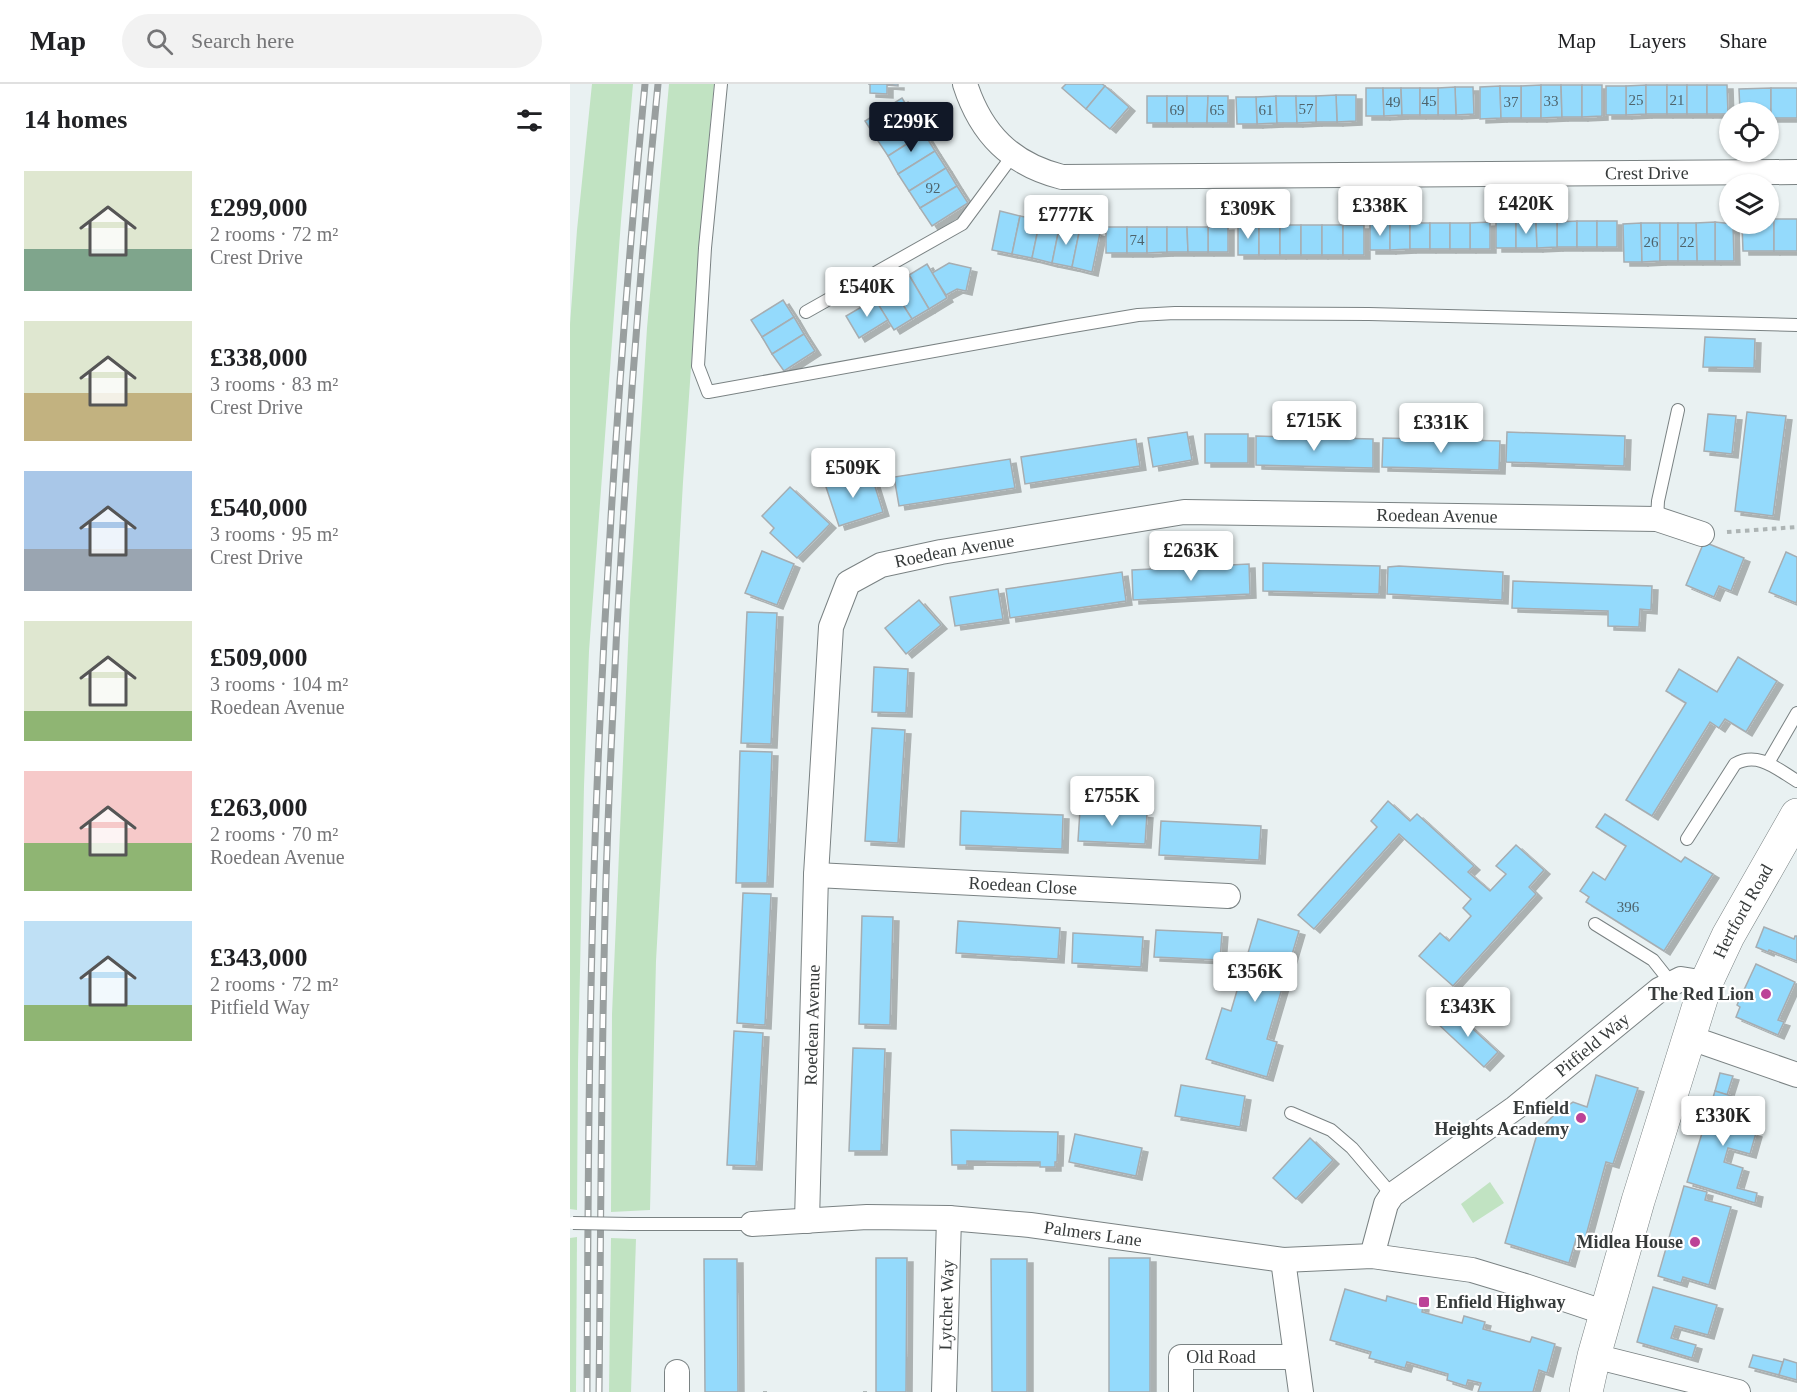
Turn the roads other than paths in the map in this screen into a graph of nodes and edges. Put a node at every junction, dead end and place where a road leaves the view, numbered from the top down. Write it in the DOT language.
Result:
graph roads {
  1 [pos="721,84"];
  2 [pos="964,84"];
  3 [pos="1012,155"];
  4 [pos="1797,172"];
  5 [pos="806,312"];
  6 [pos="1797,325"];
  7 [pos="1678,410"];
  8 [pos="1657,519"];
  9 [pos="1702,534"];
  10 [pos="1797,713"];
  11 [pos="1768,763"];
  12 [pos="1797,781"];
  13 [pos="1797,815"];
  14 [pos="1687,839"];
  15 [pos="816,875"];
  16 [pos="1228,896"];
  17 [pos="1594,924"];
  18 [pos="1706,983"];
  19 [pos="1672,984"];
  20 [pos="1688,1036"];
  21 [pos="1797,1075"];
  22 [pos="1291,1113"];
  23 [pos="1392,1195"];
  24 [pos="949,1218"];
  25 [pos="807,1221"];
  26 [pos="571,1223"];
  27 [pos="752,1224"];
  28 [pos="1372,1256"];
  29 [pos="1283,1260"];
  30 [pos="1606,1313"];
  31 [pos="1594,1356"];
  32 [pos="1295,1357"];
  33 [pos="944,1392"];
  34 [pos="1181,1392"];
  35 [pos="1300,1392"];
  36 [pos="1586,1392"];
  37 [pos="1738,1392"];
  1 -- 6 [label="lane"];
  2 -- 3 [label="street, Crest Drive"];
  3 -- 4 [label="street, Crest Drive"];
  3 -- 5 [label="lane"];
  7 -- 8 [label="lane"];
  8 -- 9 [label="street, Roedean Avenue"];
  8 -- 15 [label="street, Roedean Avenue"];
  10 -- 11 [label="lane"];
  11 -- 12 [label="lane"];
  11 -- 14 [label="lane"];
  13 -- 18 [label="main road, Hertford Road"];
  15 -- 16 [label="street, Roedean Close"];
  15 -- 25 [label="street, Roedean Avenue"];
  17 -- 19 [label="lane"];
  18 -- 19 [label="street, Pitfield Way"];
  18 -- 20 [label="main road, Hertford Road"];
  19 -- 23 [label="street, Pitfield Way"];
  20 -- 21 [label="street"];
  20 -- 30 [label="main road, Hertford Road"];
  22 -- 23 [label="lane"];
  23 -- 28 [label="street"];
  24 -- 25 [label="street, Palmers Lane"];
  24 -- 29 [label="street, Palmers Lane"];
  24 -- 33 [label="street, Lytchet Way"];
  25 -- 27 [label="street, Palmers Lane"];
  26 -- 27 [label="lane, Palmers Lane, bridge"];
  28 -- 29 [label="street, Palmers Lane"];
  28 -- 30 [label="street, Palmers Lane"];
  29 -- 32 [label="street"];
  30 -- 31 [label="main road, Hertford Road"];
  31 -- 36 [label="main road, Hertford Road"];
  31 -- 37 [label="street"];
  32 -- 34 [label="street, Old Road"];
  32 -- 35 [label="street"];
}
